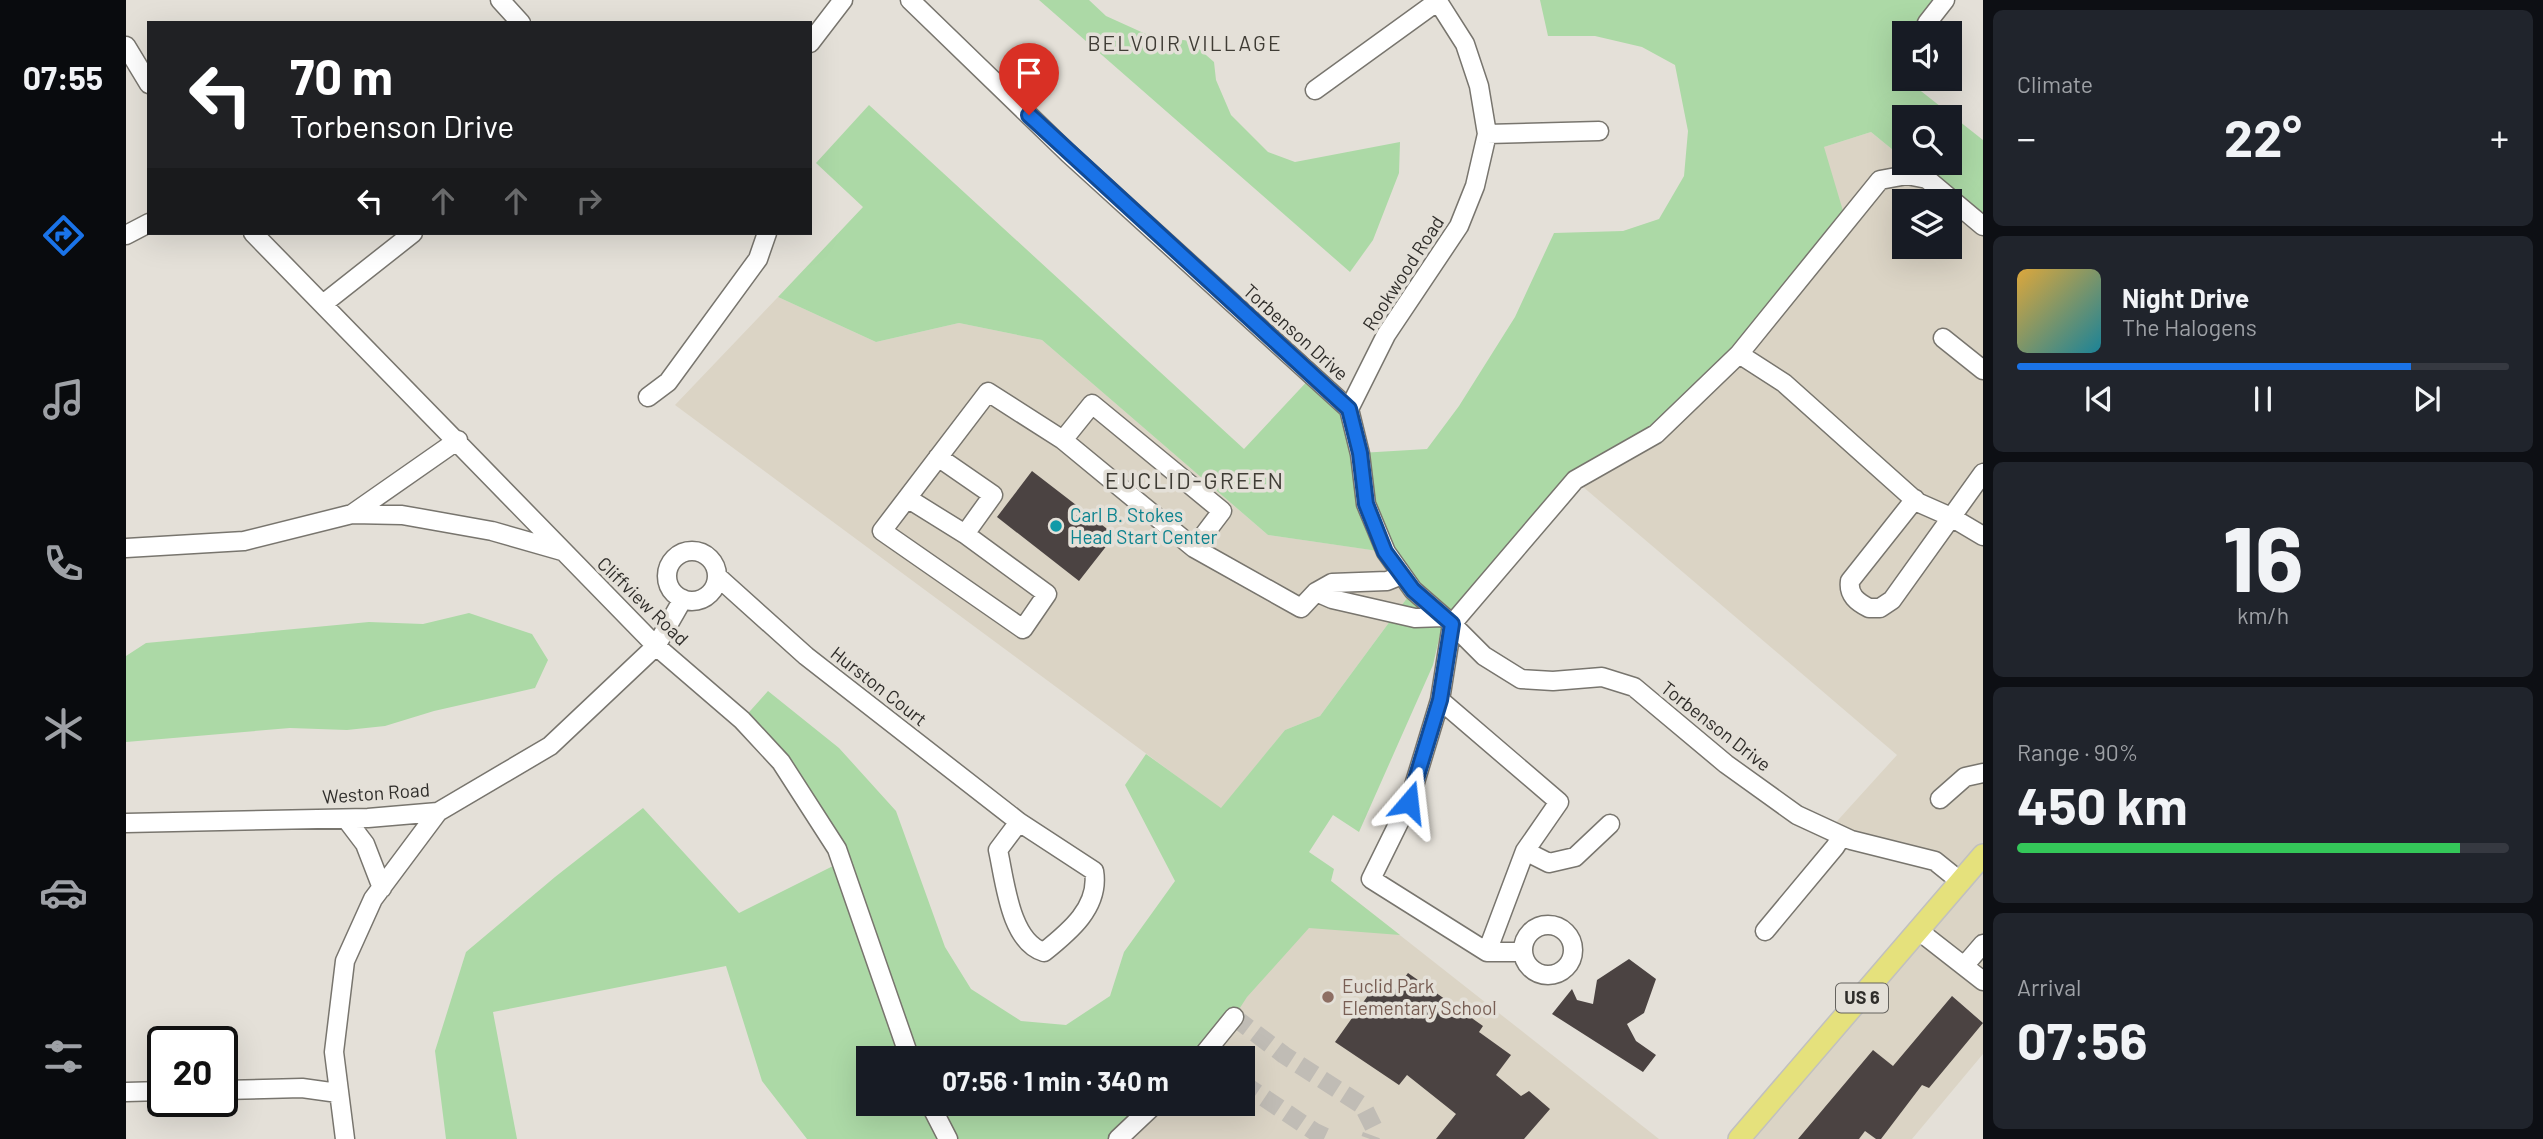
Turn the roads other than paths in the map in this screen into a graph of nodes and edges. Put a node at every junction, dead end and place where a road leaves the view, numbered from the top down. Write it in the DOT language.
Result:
graph roads {
  1 [pos="500,0"];
  2 [pos="843,0"];
  3 [pos="910,0"];
  4 [pos="1945,0"];
  5 [pos="1438,1"];
  6 [pos="519,21"];
  7 [pos="1929,21"];
  8 [pos="812,40"];
  9 [pos="126,46"];
  10 [pos="147,81"];
  11 [pos="1315,90"];
  12 [pos="1599,131"];
  13 [pos="1487,134"];
  14 [pos="147,224"];
  15 [pos="1983,226"];
  16 [pos="126,235"];
  17 [pos="255,235"];
  18 [pos="410,235"];
  19 [pos="766,235"];
  20 [pos="323,304"];
  21 [pos="1942,338"];
  22 [pos="1739,354"];
  23 [pos="1983,370"];
  24 [pos="648,397"];
  25 [pos="1349,409"];
  26 [pos="458,440"];
  27 [pos="1063,440"];
  28 [pos="938,457"];
  29 [pos="1983,473"];
  30 [pos="907,498"];
  31 [pos="1915,499"];
  32 [pos="352,514"];
  33 [pos="1951,517"];
  34 [pos="965,534"];
  35 [pos="1983,536"];
  36 [pos="126,548"];
  37 [pos="1194,548"];
  38 [pos="562,551"];
  39 [pos="1402,575"];
  40 [pos="718,577"];
  41 [pos="1366,582"];
  42 [pos="1316,592"];
  43 [pos="682,599"];
  44 [pos="1383,609"];
  45 [pos="1448,620"];
  46 [pos="656,646"];
  47 [pos="1440,700"];
  48 [pos="1983,772"];
  49 [pos="1940,799"];
  50 [pos="438,812"];
  51 [pos="346,819"];
  52 [pos="1018,822"];
  53 [pos="126,823"];
  54 [pos="1610,824"];
  55 [pos="1842,836"];
  56 [pos="1525,851"];
  57 [pos="1981,862"];
  58 [pos="1961,882"];
  59 [pos="382,888"];
  60 [pos="1765,931"];
  61 [pos="1919,931"];
  62 [pos="1983,944"];
  63 [pos="1487,952"];
  64 [pos="1523,952"];
  65 [pos="1964,966"];
  66 [pos="1983,981"];
  67 [pos="1234,1017"];
  68 [pos="905,1046"];
  69 [pos="1211,1046"];
  70 [pos="238,1090"];
  71 [pos="147,1091"];
  72 [pos="126,1092"];
  73 [pos="338,1093"];
  74 [pos="936,1116"];
  75 [pos="1142,1116"];
  76 [pos="345,1139"];
  77 [pos="948,1139"];
  78 [pos="1118,1139"];
  79 [pos="1741,1139"];
  1 -- 6 [label="street"];
  2 -- 8 [label="street"];
  3 -- 25 [label="street, Torbenson Drive"];
  4 -- 7 [label="street"];
  5 -- 11 [label="street"];
  5 -- 13 [label="street, Rookwood Road"];
  9 -- 10 [label="street"];
  12 -- 13 [label="street"];
  13 -- 25 [label="street, Rookwood Road"];
  14 -- 16 [label="street"];
  15 -- 22 [label="street"];
  17 -- 20 [label="street, Cliffview Road"];
  18 -- 20 [label="street"];
  19 -- 24 [label="street"];
  20 -- 26 [label="street, Cliffview Road"];
  21 -- 23 [label="street"];
  22 -- 31 [label="street"];
  22 -- 45 [label="street"];
  25 -- 39 [label="street, Torbenson Drive"];
  26 -- 32 [label="street"];
  26 -- 38 [label="street, Cliffview Road"];
  27 -- 28 [label="street"];
  27 -- 37 [label="street"];
  27 -- 37 [label="street"];
  28 -- 30 [label="street"];
  28 -- 34 [label="street"];
  29 -- 33 [label="street"];
  30 -- 34 [label="street"];
  30 -- 34 [label="street"];
  31 -- 33 [label="street"];
  31 -- 33 [label="street"];
  32 -- 36 [label="street"];
  32 -- 38 [label="street"];
  33 -- 35 [label="street"];
  37 -- 42 [label="street"];
  38 -- 46 [label="street, Cliffview Road"];
  39 -- 41 [label="street"];
  39 -- 45 [label="street, Torbenson Drive"];
  40 -- 43 [label="street"];
  40 -- 43 [label="street, Hurston Court"];
  40 -- 52 [label="street, Hurston Court"];
  41 -- 42 [label="street"];
  41 -- 44 [label="street"];
  42 -- 44 [label="street"];
  43 -- 46 [label="street"];
  44 -- 45 [label="street"];
  45 -- 47 [label="street"];
  45 -- 55 [label="street, Torbenson Drive"];
  46 -- 50 [label="street, Weston Road"];
  46 -- 68 [label="street, Cliffview Road"];
  47 -- 56 [label="street"];
  47 -- 63 [label="street"];
  48 -- 49 [label="street"];
  50 -- 51 [label="street, Weston Road"];
  50 -- 59 [label="street"];
  51 -- 53 [label="street, Weston Road"];
  51 -- 59 [label="street"];
  52 -- 52 [label="street, Hurston Court"];
  54 -- 56 [label="street"];
  55 -- 58 [label="street, Torbenson Drive"];
  55 -- 60 [label="street"];
  56 -- 63 [label="street"];
  57 -- 58 [label="main road, US 6"];
  58 -- 61 [label="main road, US 6"];
  59 -- 73 [label="street"];
  61 -- 65 [label="street"];
  61 -- 79 [label="main road, US 6"];
  62 -- 65 [label="street"];
  63 -- 64 [label="street"];
  65 -- 66 [label="street"];
  67 -- 69 [label="street"];
  70 -- 73 [label="street"];
  71 -- 72 [label="street"];
  73 -- 76 [label="street"];
  74 -- 77 [label="street"];
  75 -- 78 [label="street"];
}
